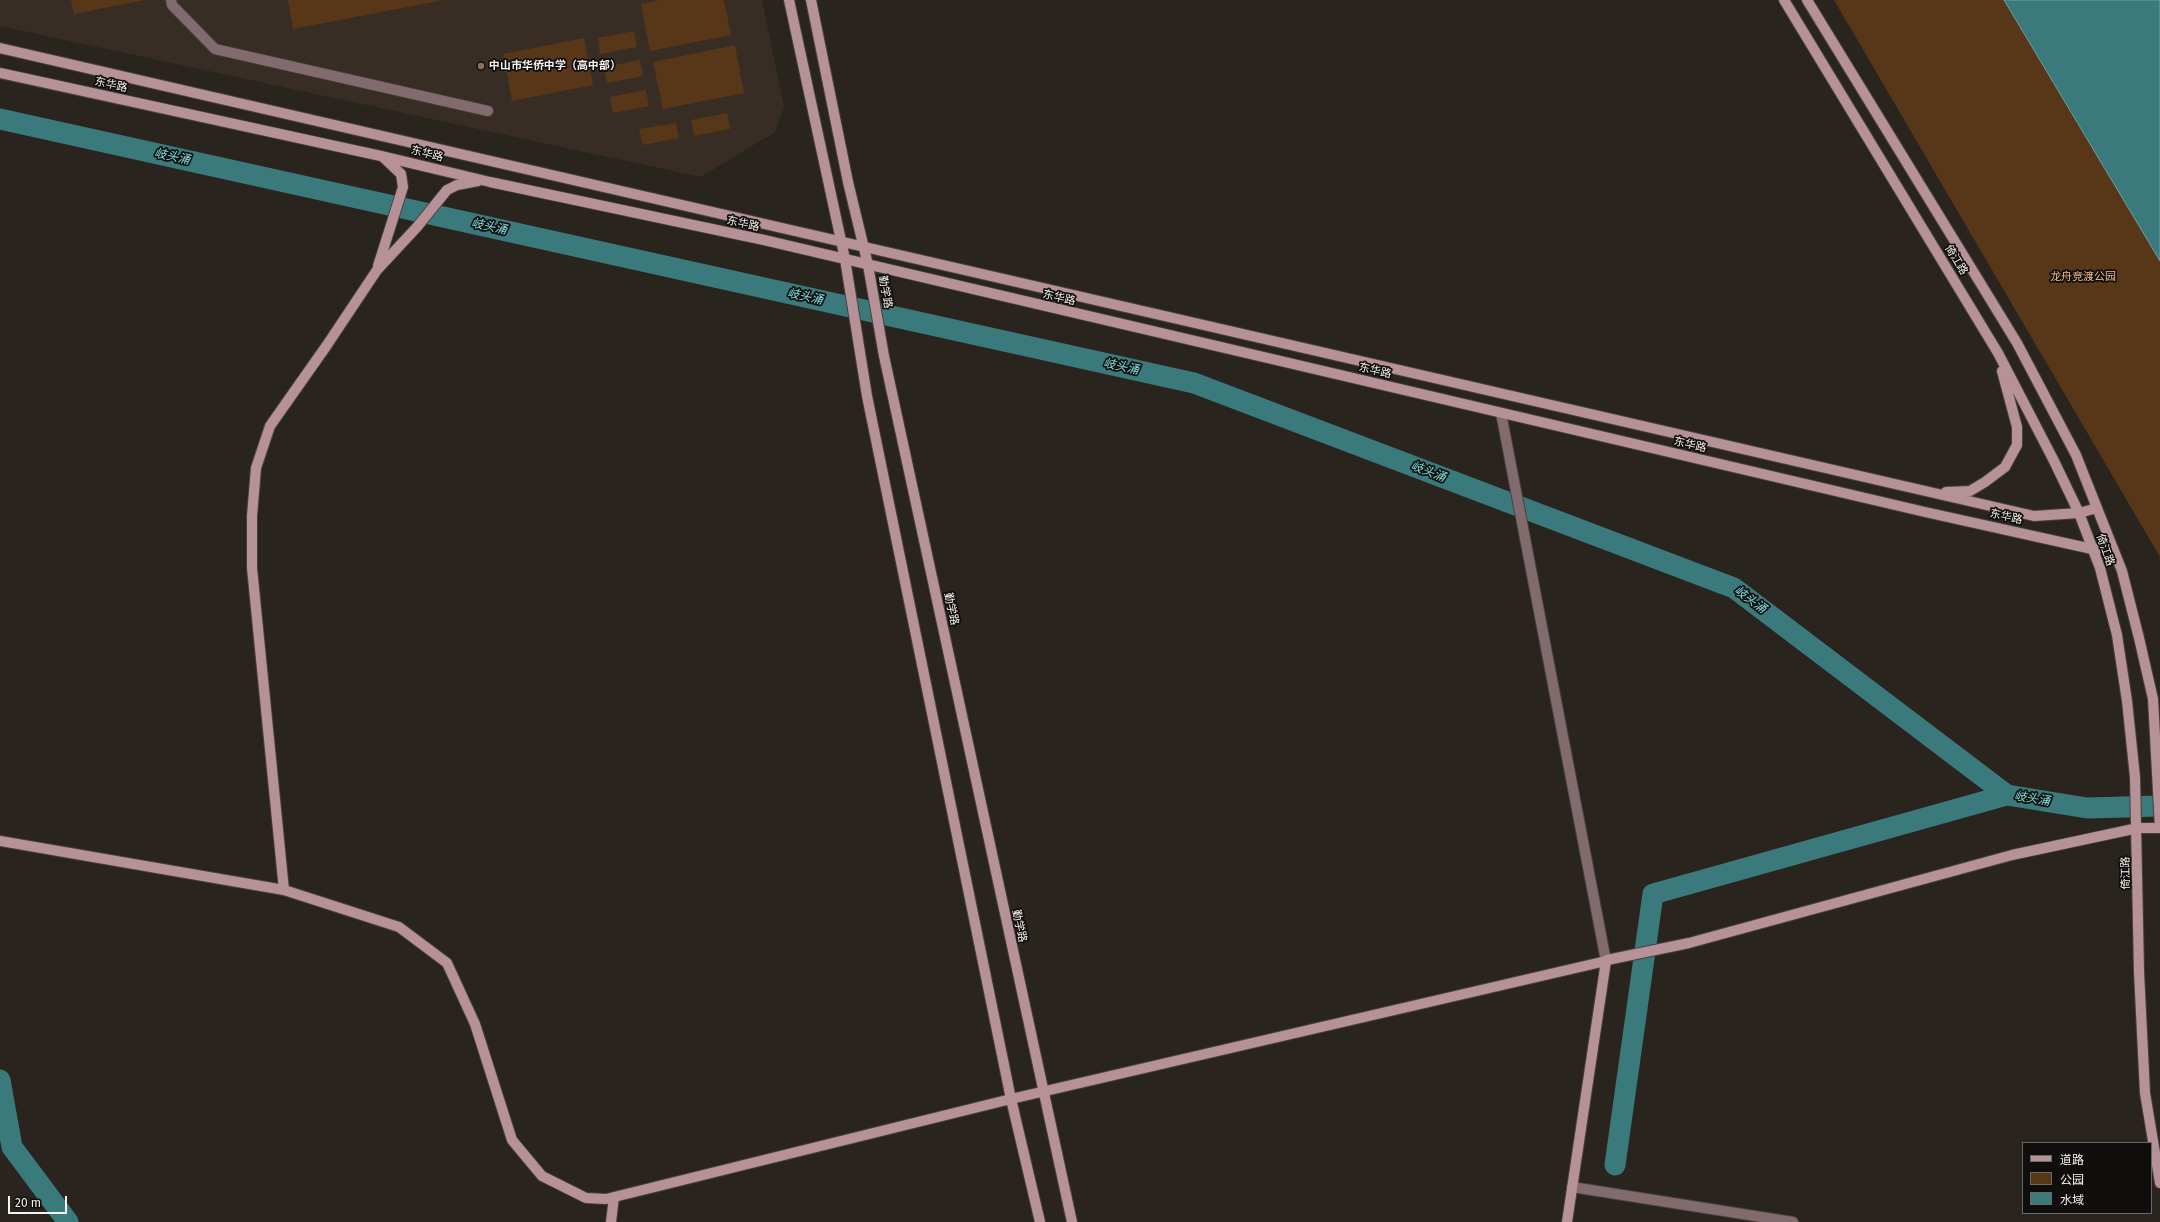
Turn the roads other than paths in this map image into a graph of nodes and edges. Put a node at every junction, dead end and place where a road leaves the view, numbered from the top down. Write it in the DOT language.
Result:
graph roads {
  1 [pos="171,0"];
  2 [pos="789,0"];
  3 [pos="811,0"];
  4 [pos="1784,0"];
  5 [pos="1807,0"];
  6 [pos="0,48"];
  7 [pos="0,73"];
  8 [pos="488,111"];
  9 [pos="381,156"];
  10 [pos="490,182"];
  11 [pos="840,242"];
  12 [pos="863,247"];
  13 [pos="845,259"];
  14 [pos="868,265"];
  15 [pos="377,270"];
  16 [pos="1998,353"];
  17 [pos="1501,413"];
  18 [pos="1932,493"];
  19 [pos="2096,508"];
  20 [pos="2079,513"];
  21 [pos="2111,547"];
  22 [pos="2092,549"];
  23 [pos="2138,828"];
  24 [pos="2160,828"];
  25 [pos="0,841"];
  26 [pos="284,890"];
  27 [pos="1607,960"];
  28 [pos="1042,1092"];
  29 [pos="1011,1099"];
  30 [pos="2160,1183"];
  31 [pos="1572,1187"];
  32 [pos="614,1197"];
  33 [pos="611,1222"];
  34 [pos="1040,1222"];
  35 [pos="1072,1222"];
  36 [pos="1567,1222"];
  37 [pos="1793,1222"];
  1 -- 8 [label="street"];
  2 -- 11 [label="main road"];
  3 -- 12 [label="main road, 勤学路"];
  4 -- 16 [label="main road, 倚江路"];
  5 -- 19 [label="main road, 倚江路"];
  6 -- 11 [label="main road, 东华路"];
  7 -- 9 [label="main road, 东华路"];
  9 -- 10 [label="main road, 东华路"];
  9 -- 15 [label="main road"];
  10 -- 13 [label="main road, 东华路"];
  10 -- 15 [label="main road"];
  11 -- 12 [label="main road, 东华路"];
  11 -- 13 [label="main road"];
  12 -- 14 [label="main road, 勤学路"];
  12 -- 18 [label="main road, 东华路"];
  13 -- 14 [label="main road, 东华路"];
  13 -- 29 [label="main road"];
  14 -- 17 [label="main road, 东华路"];
  14 -- 28 [label="main road, 勤学路"];
  15 -- 26 [label="main road"];
  16 -- 18 [label="main road"];
  16 -- 20 [label="main road, 倚江路"];
  17 -- 22 [label="main road, 东华路"];
  17 -- 27 [label="street"];
  18 -- 20 [label="main road, 东华路"];
  19 -- 20 [label="main road, 东华路"];
  19 -- 21 [label="main road, 倚江路"];
  20 -- 22 [label="main road, 倚江路"];
  21 -- 22 [label="main road, 东华路"];
  21 -- 24 [label="main road, 倚江路"];
  22 -- 23 [label="main road, 倚江路"];
  23 -- 24 [label="main road"];
  23 -- 27 [label="main road"];
  23 -- 30 [label="main road, 倚江路"];
  25 -- 26 [label="main road"];
  26 -- 32 [label="main road"];
  27 -- 28 [label="main road"];
  27 -- 31 [label="main road"];
  28 -- 29 [label="main road"];
  28 -- 35 [label="main road, 勤学路"];
  29 -- 32 [label="main road"];
  29 -- 34 [label="main road"];
  31 -- 36 [label="main road"];
  31 -- 37 [label="street"];
  32 -- 33 [label="main road"];
}
